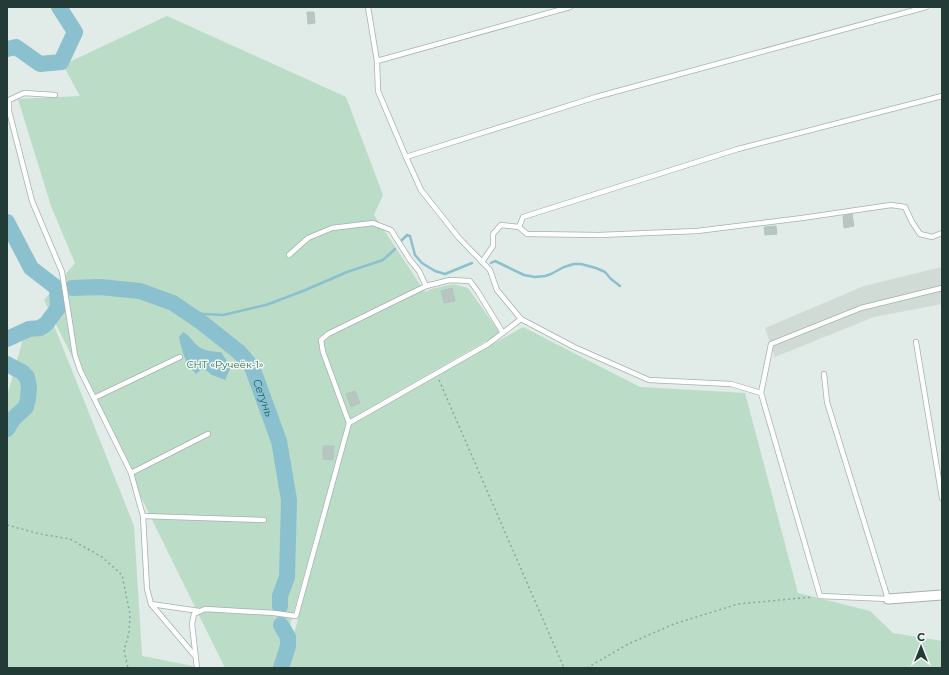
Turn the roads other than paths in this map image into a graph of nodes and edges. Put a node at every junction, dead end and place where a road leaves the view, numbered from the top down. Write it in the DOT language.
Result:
graph roads {
  1 [pos="368,7"];
  2 [pos="570,7"];
  3 [pos="926,7"];
  4 [pos="377,61"];
  5 [pos="55,95"];
  6 [pos="942,96"];
  7 [pos="406,157"];
  8 [pos="519,227"];
  9 [pos="942,233"];
  10 [pos="289,255"];
  11 [pos="482,262"];
  12 [pos="426,286"];
  13 [pos="942,288"];
  14 [pos="521,319"];
  15 [pos="503,333"];
  16 [pos="916,342"];
  17 [pos="180,357"];
  18 [pos="824,374"];
  19 [pos="761,393"];
  20 [pos="94,398"];
  21 [pos="349,423"];
  22 [pos="208,434"];
  23 [pos="131,473"];
  24 [pos="942,498"];
  25 [pos="143,516"];
  26 [pos="264,520"];
  27 [pos="942,595"];
  28 [pos="888,599"];
  29 [pos="151,604"];
  30 [pos="201,611"];
  31 [pos="195,656"];
  32 [pos="197,668"];
  1 -- 4 [label="lane"];
  2 -- 4 [label="lane"];
  3 -- 7 [label="lane"];
  4 -- 7 [label="lane"];
  5 -- 20 [label="lane"];
  6 -- 8 [label="lane"];
  7 -- 11 [label="lane"];
  8 -- 9 [label="lane"];
  8 -- 11 [label="lane"];
  10 -- 12 [label="lane"];
  11 -- 14 [label="lane"];
  12 -- 15 [label="lane"];
  12 -- 21 [label="lane"];
  13 -- 19 [label="lane"];
  14 -- 15 [label="lane"];
  14 -- 19 [label="lane"];
  15 -- 21 [label="lane"];
  16 -- 24 [label="lane"];
  17 -- 20 [label="lane"];
  18 -- 28 [label="lane"];
  19 -- 28 [label="lane"];
  20 -- 23 [label="lane"];
  21 -- 30 [label="lane"];
  22 -- 23 [label="lane"];
  23 -- 25 [label="lane"];
  25 -- 26 [label="lane"];
  25 -- 29 [label="lane"];
  27 -- 28 [label="street"];
  29 -- 30 [label="lane"];
  29 -- 31 [label="lane"];
  30 -- 31 [label="lane"];
  31 -- 32 [label="lane"];
}
